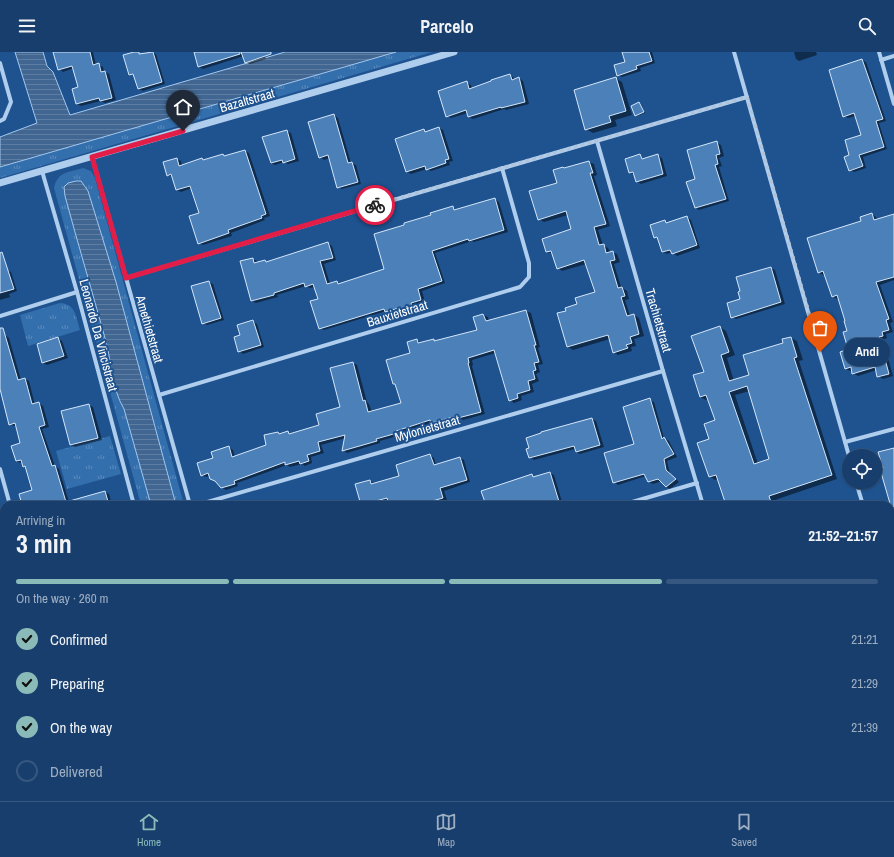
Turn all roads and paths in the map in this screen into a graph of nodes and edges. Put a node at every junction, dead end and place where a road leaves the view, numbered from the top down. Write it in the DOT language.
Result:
graph roads {
  1 [pos="454,52"];
  2 [pos="734,52"];
  3 [pos="879,52"];
  4 [pos="894,56"];
  5 [pos="881,60"];
  6 [pos="0,63"];
  7 [pos="747,97"];
  8 [pos="894,104"];
  9 [pos="2,120"];
  10 [pos="597,141"];
  11 [pos="92,157"];
  12 [pos="502,168"];
  13 [pos="42,171"];
  14 [pos="0,183"];
  15 [pos="126,278"];
  16 [pos="77,292"];
  17 [pos="0,316"];
  18 [pos="663,370"];
  19 [pos="159,394"];
  20 [pos="894,429"];
  21 [pos="845,442"];
  22 [pos="847,449"];
  23 [pos="0,469"];
  24 [pos="697,483"];
  25 [pos="858,489"];
  26 [pos="9,501"];
  27 [pos="133,501"];
  28 [pos="189,501"];
  29 [pos="211,501"];
  30 [pos="636,501"];
  31 [pos="702,501"];
  32 [pos="862,501"];
  1 -- 11 [label="street, Bazaltstraat"];
  2 -- 7 [label="street"];
  3 -- 5 [label="street"];
  4 -- 5 [label="street"];
  5 -- 8 [label="street"];
  6 -- 9 [label="street"];
  7 -- 10 [label="street"];
  7 -- 21 [label="street"];
  10 -- 12 [label="street"];
  10 -- 18 [label="street, Trachietstraat"];
  11 -- 13 [label="street, Bazaltstraat"];
  11 -- 15 [label="street, Amethietstraat"];
  12 -- 15 [label="street"];
  12 -- 19 [label="street, Bauxietstraat"];
  13 -- 14 [label="street, Bazaltstraat"];
  13 -- 16 [label="street, Leonardo Da Vincistraat"];
  15 -- 19 [label="street, Amethietstraat"];
  16 -- 17 [label="street"];
  16 -- 27 [label="street, Leonardo Da Vincistraat"];
  18 -- 24 [label="street, Trachietstraat"];
  18 -- 29 [label="street, Mylonietstraat"];
  19 -- 28 [label="street, Amethietstraat"];
  20 -- 21 [label="street"];
  21 -- 22 [label="street"];
  23 -- 26 [label="street"];
  24 -- 30 [label="street"];
  24 -- 31 [label="street, Trachietstraat"];
  25 -- 32 [label="street"];
}
